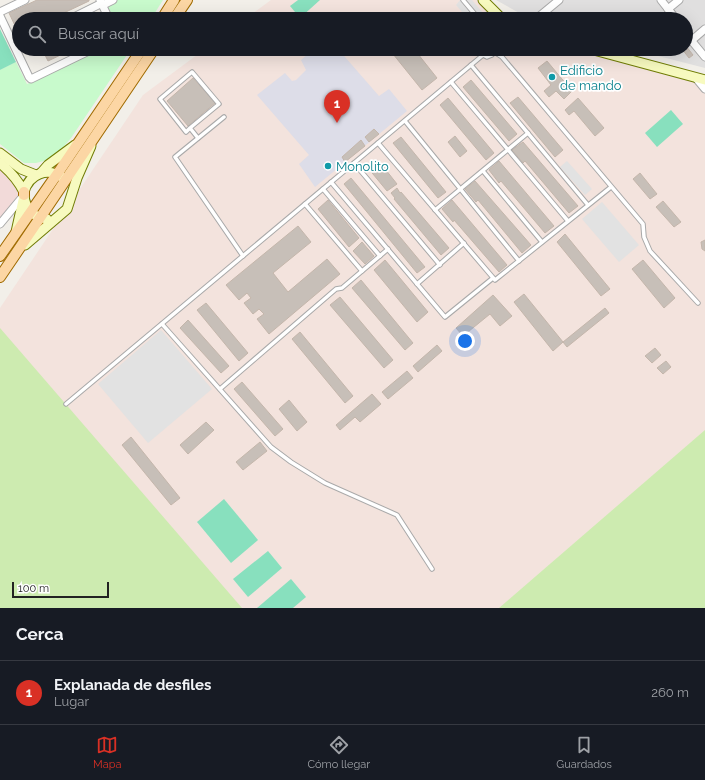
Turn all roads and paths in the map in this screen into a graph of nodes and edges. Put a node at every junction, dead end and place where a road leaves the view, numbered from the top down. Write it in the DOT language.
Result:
graph roads {
  1 [pos="25,0"];
  2 [pos="113,0"];
  3 [pos="174,0"];
  4 [pos="187,0"];
  5 [pos="463,0"];
  6 [pos="483,0"];
  7 [pos="559,0"];
  8 [pos="662,0"];
  9 [pos="679,0"];
  10 [pos="102,3"];
  11 [pos="668,9"];
  12 [pos="0,12"];
  13 [pos="84,12"];
  14 [pos="166,12"];
  15 [pos="179,12"];
  16 [pos="473,12"];
  17 [pos="495,12"];
  18 [pos="544,12"];
  19 [pos="670,12"];
  20 [pos="0,16"];
  21 [pos="705,30"];
  22 [pos="12,36"];
  23 [pos="693,39"];
  24 [pos="693,43"];
  25 [pos="21,56"];
  26 [pos="78,56"];
  27 [pos="137,56"];
  28 [pos="149,56"];
  29 [pos="482,56"];
  30 [pos="501,56"];
  31 [pos="616,56"];
  32 [pos="705,57"];
  33 [pos="471,65"];
  34 [pos="695,77"];
  35 [pos="705,80"];
  36 [pos="451,82"];
  37 [pos="705,89"];
  38 [pos="224,117"];
  39 [pos="405,121"];
  40 [pos="190,128"];
  41 [pos="528,134"];
  42 [pos="198,138"];
  43 [pos="93,140"];
  44 [pos="78,143"];
  45 [pos="378,143"];
  46 [pos="508,150"];
  47 [pos="0,153"];
  48 [pos="0,163"];
  49 [pos="354,163"];
  50 [pos="483,171"];
  51 [pos="38,174"];
  52 [pos="61,177"];
  53 [pos="331,182"];
  54 [pos="611,186"];
  55 [pos="323,189"];
  56 [pos="460,190"];
  57 [pos="24,193"];
  58 [pos="71,196"];
  59 [pos="305,204"];
  60 [pos="588,205"];
  61 [pos="435,210"];
  62 [pos="31,212"];
  63 [pos="56,217"];
  64 [pos="40,218"];
  65 [pos="568,221"];
  66 [pos="0,224"];
  67 [pos="16,232"];
  68 [pos="542,242"];
  69 [pos="464,244"];
  70 [pos="388,249"];
  71 [pos="18,251"];
  72 [pos="0,256"];
  73 [pos="242,256"];
  74 [pos="380,256"];
  75 [pos="519,261"];
  76 [pos="440,265"];
  77 [pos="362,271"];
  78 [pos="0,277"];
  79 [pos="493,278"];
  80 [pos="417,284"];
  81 [pos="698,303"];
  82 [pos="162,324"];
  83 [pos="220,389"];
  84 [pos="66,404"];
  85 [pos="432,569"];
  1 -- 12 [label="street"];
  2 -- 10 [label="street"];
  3 -- 14 [label="main road"];
  4 -- 15 [label="main road"];
  5 -- 16 [label="lane"];
  6 -- 17 [label="street"];
  7 -- 18 [label="street"];
  8 -- 11 [label="street"];
  9 -- 11 [label="street"];
  10 -- 13 [label="street"];
  11 -- 19 [label="street"];
  20 -- 22 [label="street"];
  21 -- 23 [label="street"];
  24 -- 32 [label="street"];
  25 -- 26 [label="street"];
  27 -- 44 [label="main road"];
  28 -- 43 [label="main road"];
  29 -- 33 [label="lane"];
  30 -- 54 [label="lane"];
  31 -- 34 [label="street"];
  33 -- 36 [label="lane"];
  33 -- 41 [label="lane"];
  34 -- 35 [label="street"];
  34 -- 37 [label="street"];
  36 -- 39 [label="lane"];
  36 -- 46 [label="lane"];
  38 -- 42 [label="lane"];
  39 -- 45 [label="lane"];
  39 -- 56 [label="lane"];
  40 -- 40 [label="lane"];
  40 -- 42 [label="lane"];
  41 -- 46 [label="lane"];
  41 -- 60 [label="lane"];
  42 -- 73 [label="lane"];
  43 -- 52 [label="main road"];
  43 -- 58 [label="street"];
  44 -- 51 [label="street"];
  44 -- 52 [label="main road"];
  45 -- 49 [label="lane"];
  45 -- 61 [label="lane"];
  46 -- 50 [label="lane"];
  46 -- 65 [label="lane"];
  47 -- 51 [label="street"];
  48 -- 57 [label="street"];
  49 -- 53 [label="lane"];
  49 -- 76 [label="lane"];
  50 -- 56 [label="lane"];
  50 -- 68 [label="lane"];
  51 -- 52 [label="street"];
  51 -- 57 [label="street"];
  52 -- 58 [label="street"];
  52 -- 62 [label="main road"];
  52 -- 64 [label="main road"];
  53 -- 55 [label="lane"];
  53 -- 70 [label="lane"];
  54 -- 60 [label="lane"];
  54 -- 81 [label="lane"];
  55 -- 59 [label="lane"];
  55 -- 74 [label="lane"];
  56 -- 61 [label="lane"];
  56 -- 75 [label="lane"];
  57 -- 62 [label="street"];
  57 -- 66 [label="street"];
  57 -- 67 [label="street"];
  58 -- 63 [label="street"];
  59 -- 73 [label="lane"];
  59 -- 77 [label="lane"];
  60 -- 65 [label="lane"];
  61 -- 69 [label="lane"];
  62 -- 64 [label="street"];
  62 -- 67 [label="main road"];
  63 -- 64 [label="street"];
  63 -- 71 [label="street"];
  64 -- 71 [label="main road"];
  65 -- 68 [label="lane"];
  67 -- 72 [label="main road"];
  68 -- 75 [label="lane"];
  69 -- 76 [label="lane"];
  69 -- 79 [label="lane"];
  70 -- 74 [label="lane"];
  70 -- 80 [label="lane"];
  71 -- 78 [label="main road"];
  73 -- 82 [label="lane"];
  74 -- 77 [label="lane"];
  75 -- 79 [label="lane"];
  76 -- 80 [label="lane"];
  77 -- 83 [label="lane"];
  79 -- 80 [label="lane"];
  82 -- 83 [label="lane"];
  82 -- 84 [label="lane"];
  83 -- 85 [label="lane"];
}
